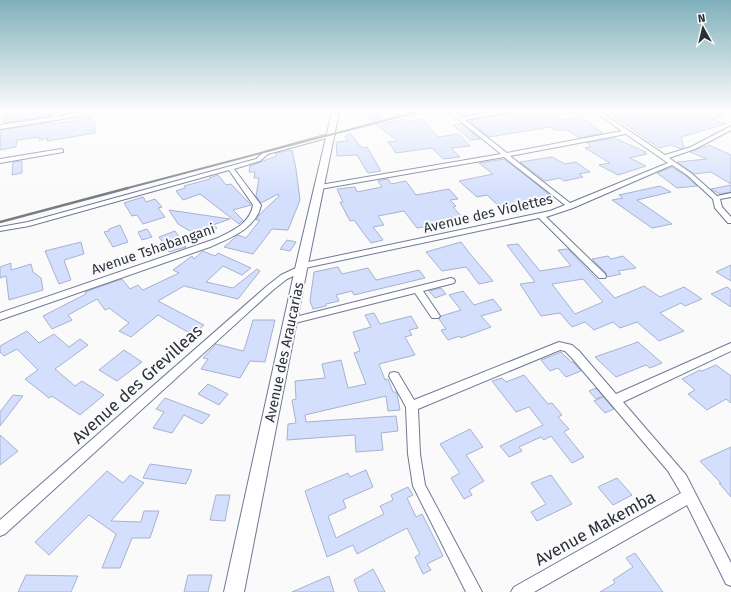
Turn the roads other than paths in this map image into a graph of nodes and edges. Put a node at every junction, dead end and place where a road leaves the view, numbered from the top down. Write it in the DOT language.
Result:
graph roads {
  1 [pos="315,140"];
  2 [pos="331,140"];
  3 [pos="486,140"];
  4 [pos="587,140"];
  5 [pos="639,140"];
  6 [pos="709,140"];
  7 [pos="61,151"];
  8 [pos="506,155"];
  9 [pos="665,157"];
  10 [pos="0,161"];
  11 [pos="672,163"];
  12 [pos="230,168"];
  13 [pos="320,187"];
  14 [pos="731,195"];
  15 [pos="716,198"];
  16 [pos="570,206"];
  17 [pos="541,216"];
  18 [pos="731,221"];
  19 [pos="0,229"];
  20 [pos="302,267"];
  21 [pos="602,276"];
  22 [pos="451,281"];
  23 [pos="418,290"];
  24 [pos="435,316"];
  25 [pos="0,317"];
  26 [pos="291,321"];
  27 [pos="731,347"];
  28 [pos="394,376"];
  29 [pos="615,400"];
  30 [pos="412,406"];
  31 [pos="689,496"];
  32 [pos="0,529"];
  33 [pos="731,579"];
  34 [pos="234,592"];
  35 [pos="474,592"];
  36 [pos="518,592"];
  1 -- 12 [label="street"];
  2 -- 13 [label="street, Avenue des Araucarias"];
  3 -- 8 [label="street"];
  4 -- 8 [label="street"];
  5 -- 9 [label="street"];
  6 -- 9 [label="street"];
  7 -- 10 [label="street"];
  8 -- 13 [label="street"];
  8 -- 16 [label="street"];
  9 -- 11 [label="street"];
  11 -- 15 [label="street"];
  11 -- 16 [label="street, Avenue des Violettes"];
  12 -- 19 [label="street"];
  12 -- 25 [label="street, Avenue Tshabangani"];
  13 -- 20 [label="street, Avenue des Araucarias"];
  14 -- 15 [label="street"];
  15 -- 18 [label="street"];
  16 -- 17 [label="street, Avenue des Violettes"];
  17 -- 20 [label="street, Avenue des Violettes"];
  17 -- 21 [label="street"];
  20 -- 26 [label="street, Avenue des Araucarias"];
  20 -- 32 [label="street, Avenue des Grevilleas"];
  22 -- 23 [label="street"];
  23 -- 24 [label="street"];
  23 -- 26 [label="street"];
  26 -- 34 [label="street, Avenue des Araucarias"];
  27 -- 29 [label="street"];
  28 -- 30 [label="street"];
  29 -- 30 [label="street"];
  29 -- 31 [label="street"];
  30 -- 35 [label="street"];
  31 -- 33 [label="street"];
  31 -- 36 [label="street, Avenue Makemba"];
}
